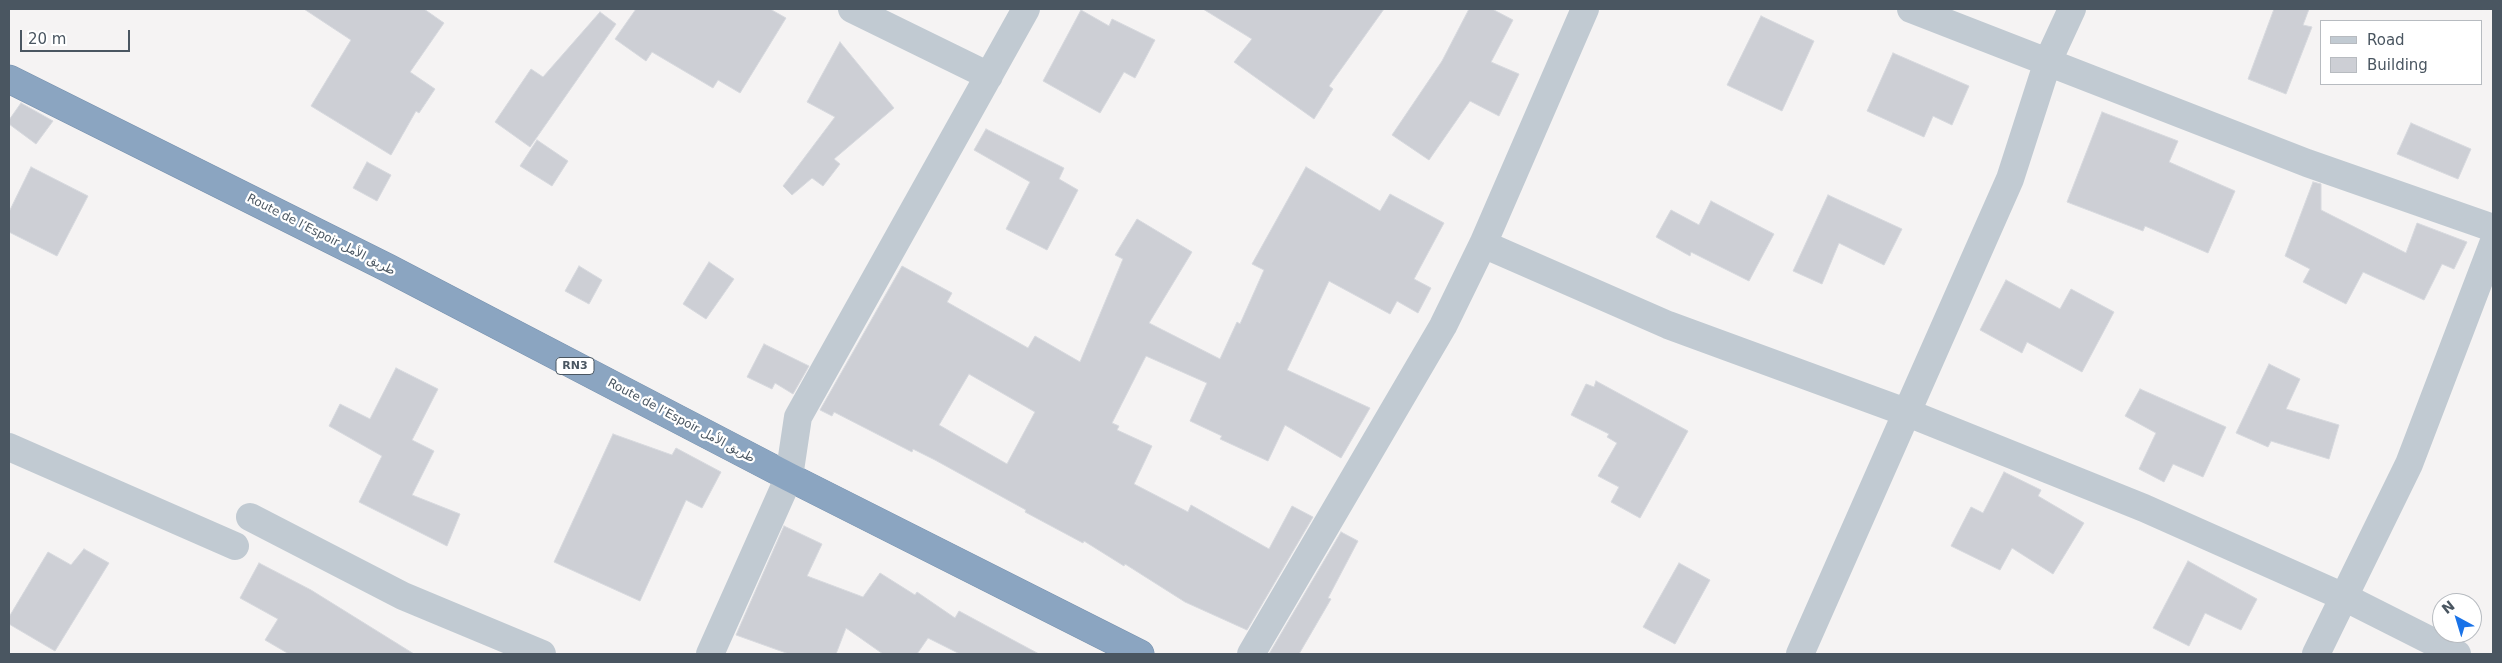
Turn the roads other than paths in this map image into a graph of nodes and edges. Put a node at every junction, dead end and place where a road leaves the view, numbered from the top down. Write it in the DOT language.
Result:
graph roads {
  1 [pos="852,9"];
  2 [pos="1026,9"];
  3 [pos="1585,9"];
  4 [pos="1911,9"];
  5 [pos="2072,9"];
  6 [pos="2048,61"];
  7 [pos="989,76"];
  8 [pos="9,79"];
  9 [pos="2493,228"];
  10 [pos="1483,244"];
  11 [pos="2493,244"];
  12 [pos="1908,413"];
  13 [pos="9,447"];
  14 [pos="789,477"];
  15 [pos="250,517"];
  16 [pos="235,546"];
  17 [pos="2344,597"];
  18 [pos="542,654"];
  19 [pos="710,654"];
  20 [pos="1140,654"];
  21 [pos="1251,654"];
  22 [pos="1800,654"];
  23 [pos="2316,654"];
  24 [pos="2457,654"];
  1 -- 7 [label="street"];
  2 -- 7 [label="street"];
  3 -- 10 [label="street"];
  4 -- 6 [label="street"];
  5 -- 6 [label="street"];
  6 -- 9 [label="street"];
  6 -- 12 [label="street"];
  7 -- 14 [label="street"];
  8 -- 14 [label="highway, Route de l’Espoir طريق الأمل / RN3"];
  10 -- 12 [label="street"];
  10 -- 21 [label="street"];
  11 -- 17 [label="street"];
  12 -- 17 [label="street"];
  12 -- 22 [label="street"];
  13 -- 16 [label="street"];
  14 -- 19 [label="street"];
  14 -- 20 [label="highway, Route de l’Espoir طريق الأمل / RN3"];
  15 -- 18 [label="street"];
  17 -- 23 [label="street"];
  17 -- 24 [label="street"];
}
